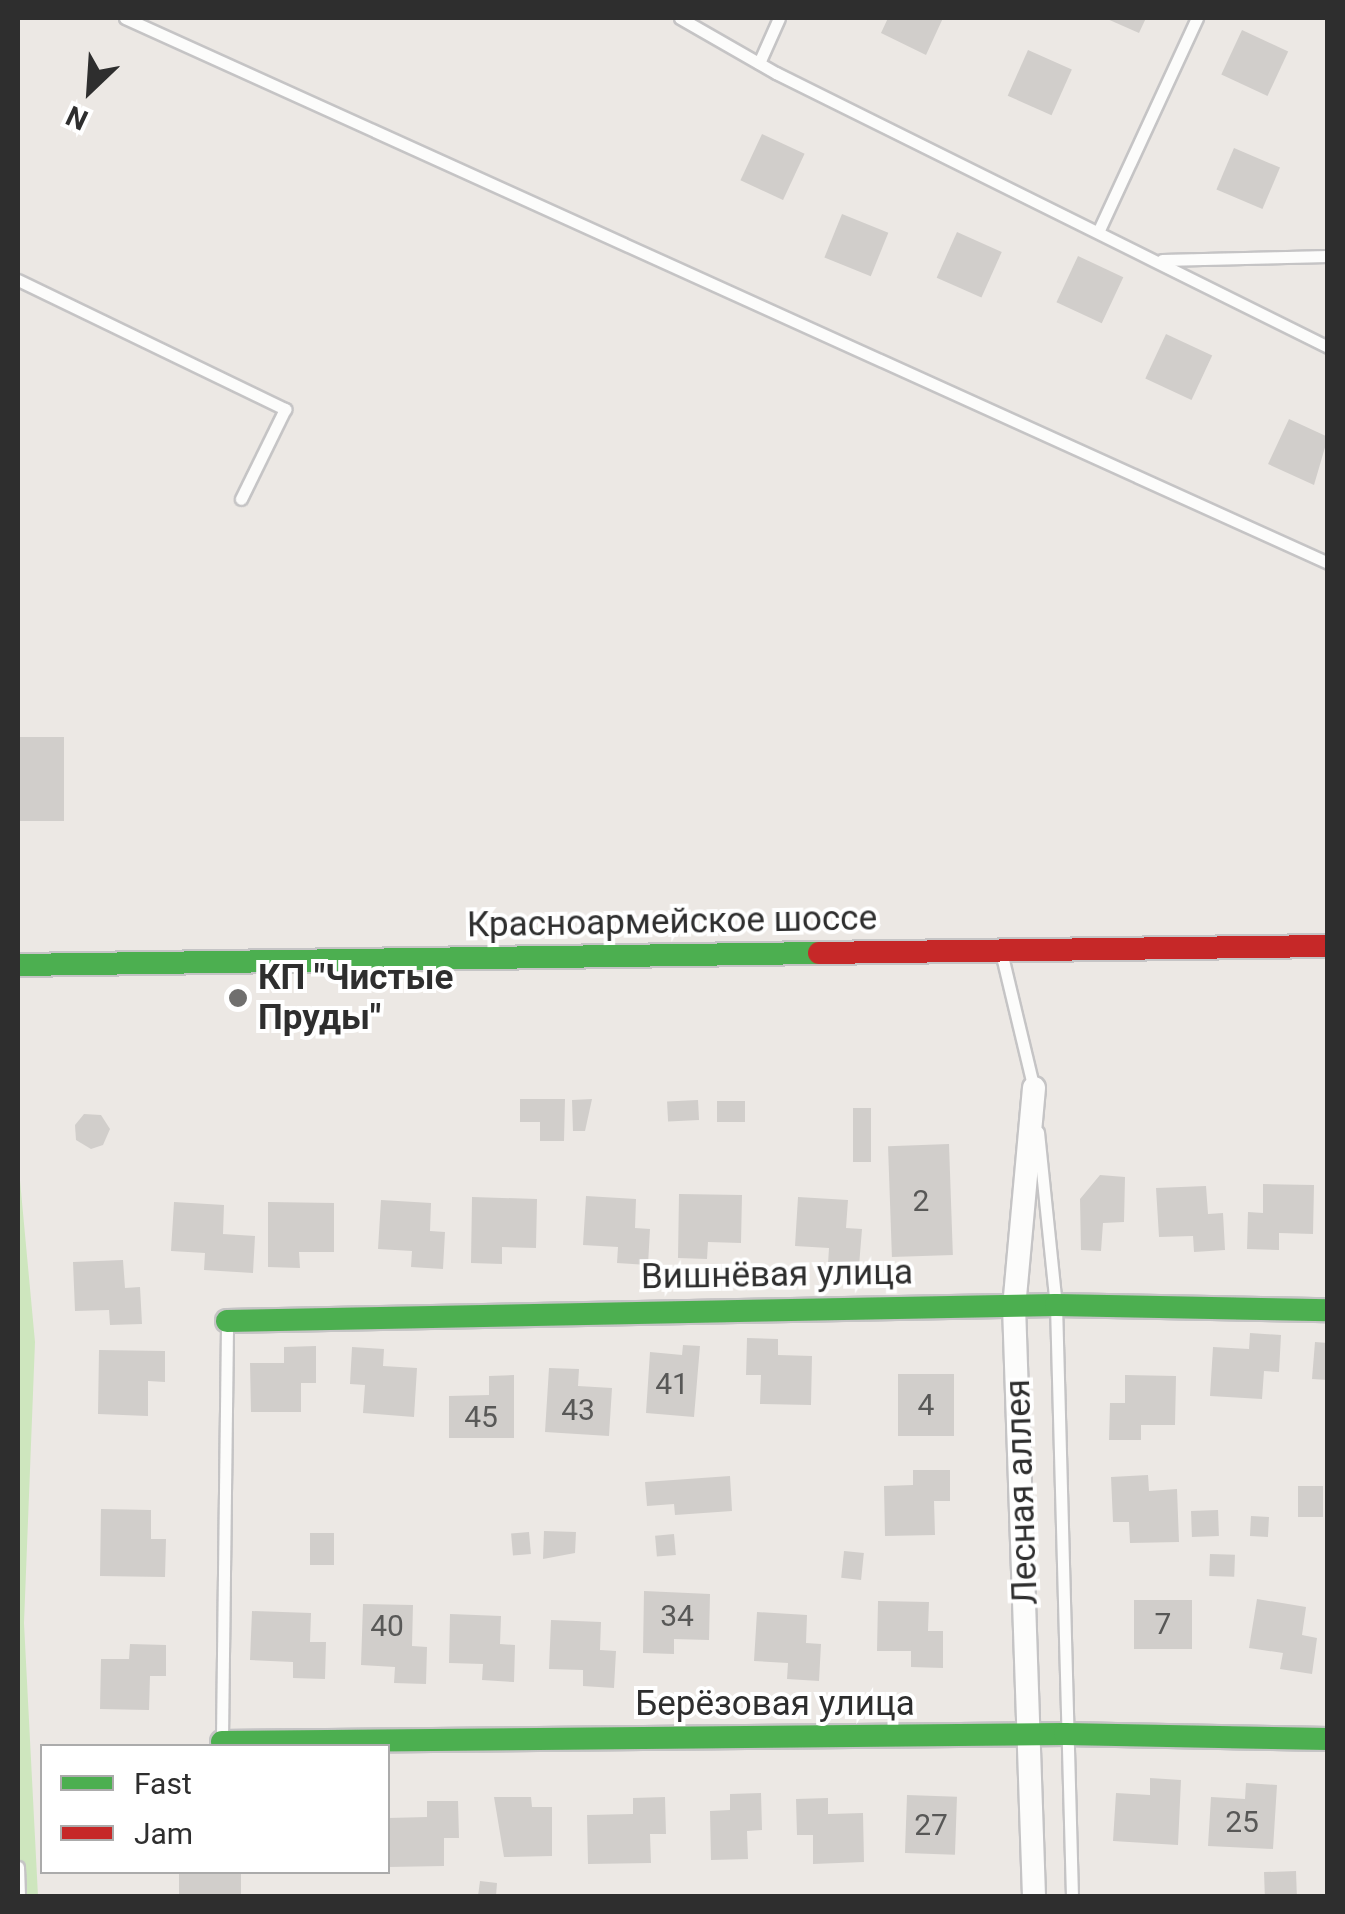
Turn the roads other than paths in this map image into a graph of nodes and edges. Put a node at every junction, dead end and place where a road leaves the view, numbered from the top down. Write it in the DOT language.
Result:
graph roads {
  1 [pos="125,18"];
  2 [pos="680,18"];
  3 [pos="779,18"];
  4 [pos="1197,18"];
  5 [pos="758,63"];
  6 [pos="1098,230"];
  7 [pos="1328,256"];
  8 [pos="1161,260"];
  9 [pos="18,280"];
  10 [pos="1328,347"];
  11 [pos="241,499"];
  12 [pos="1328,563"];
  13 [pos="1328,946"];
  14 [pos="1002,953"];
  15 [pos="18,965"];
  16 [pos="1034,1088"];
  17 [pos="1056,1305"];
  18 [pos="1014,1306"];
  19 [pos="1328,1310"];
  20 [pos="227,1321"];
  21 [pos="1065,1734"];
  22 [pos="1032,1738"];
  23 [pos="1328,1739"];
  24 [pos="222,1742"];
  25 [pos="18,1867"];
  26 [pos="20,1896"];
  27 [pos="1034,1896"];
  28 [pos="1072,1896"];
  1 -- 12 [label="lane"];
  2 -- 5 [label="lane"];
  3 -- 5 [label="lane"];
  4 -- 6 [label="lane"];
  5 -- 6 [label="lane"];
  6 -- 8 [label="lane"];
  7 -- 8 [label="lane"];
  8 -- 10 [label="lane"];
  9 -- 11 [label="lane"];
  13 -- 14 [label="street, Красноармейское шоссе"];
  14 -- 15 [label="street, Красноармейское шоссе"];
  14 -- 16 [label="lane"];
  16 -- 17 [label="lane"];
  16 -- 18 [label="street, Лесная аллея"];
  17 -- 18 [label="street, Вишнёвая улица"];
  17 -- 19 [label="street, Вишнёвая улица"];
  17 -- 21 [label="lane"];
  18 -- 20 [label="street, Вишнёвая улица"];
  18 -- 22 [label="street, Лесная аллея"];
  20 -- 24 [label="lane"];
  21 -- 22 [label="street, Берёзовая улица"];
  21 -- 23 [label="street, Берёзовая улица"];
  21 -- 28 [label="lane"];
  22 -- 24 [label="street, Берёзовая улица"];
  22 -- 27 [label="street, Лесная аллея"];
  25 -- 26 [label="lane"];
}
